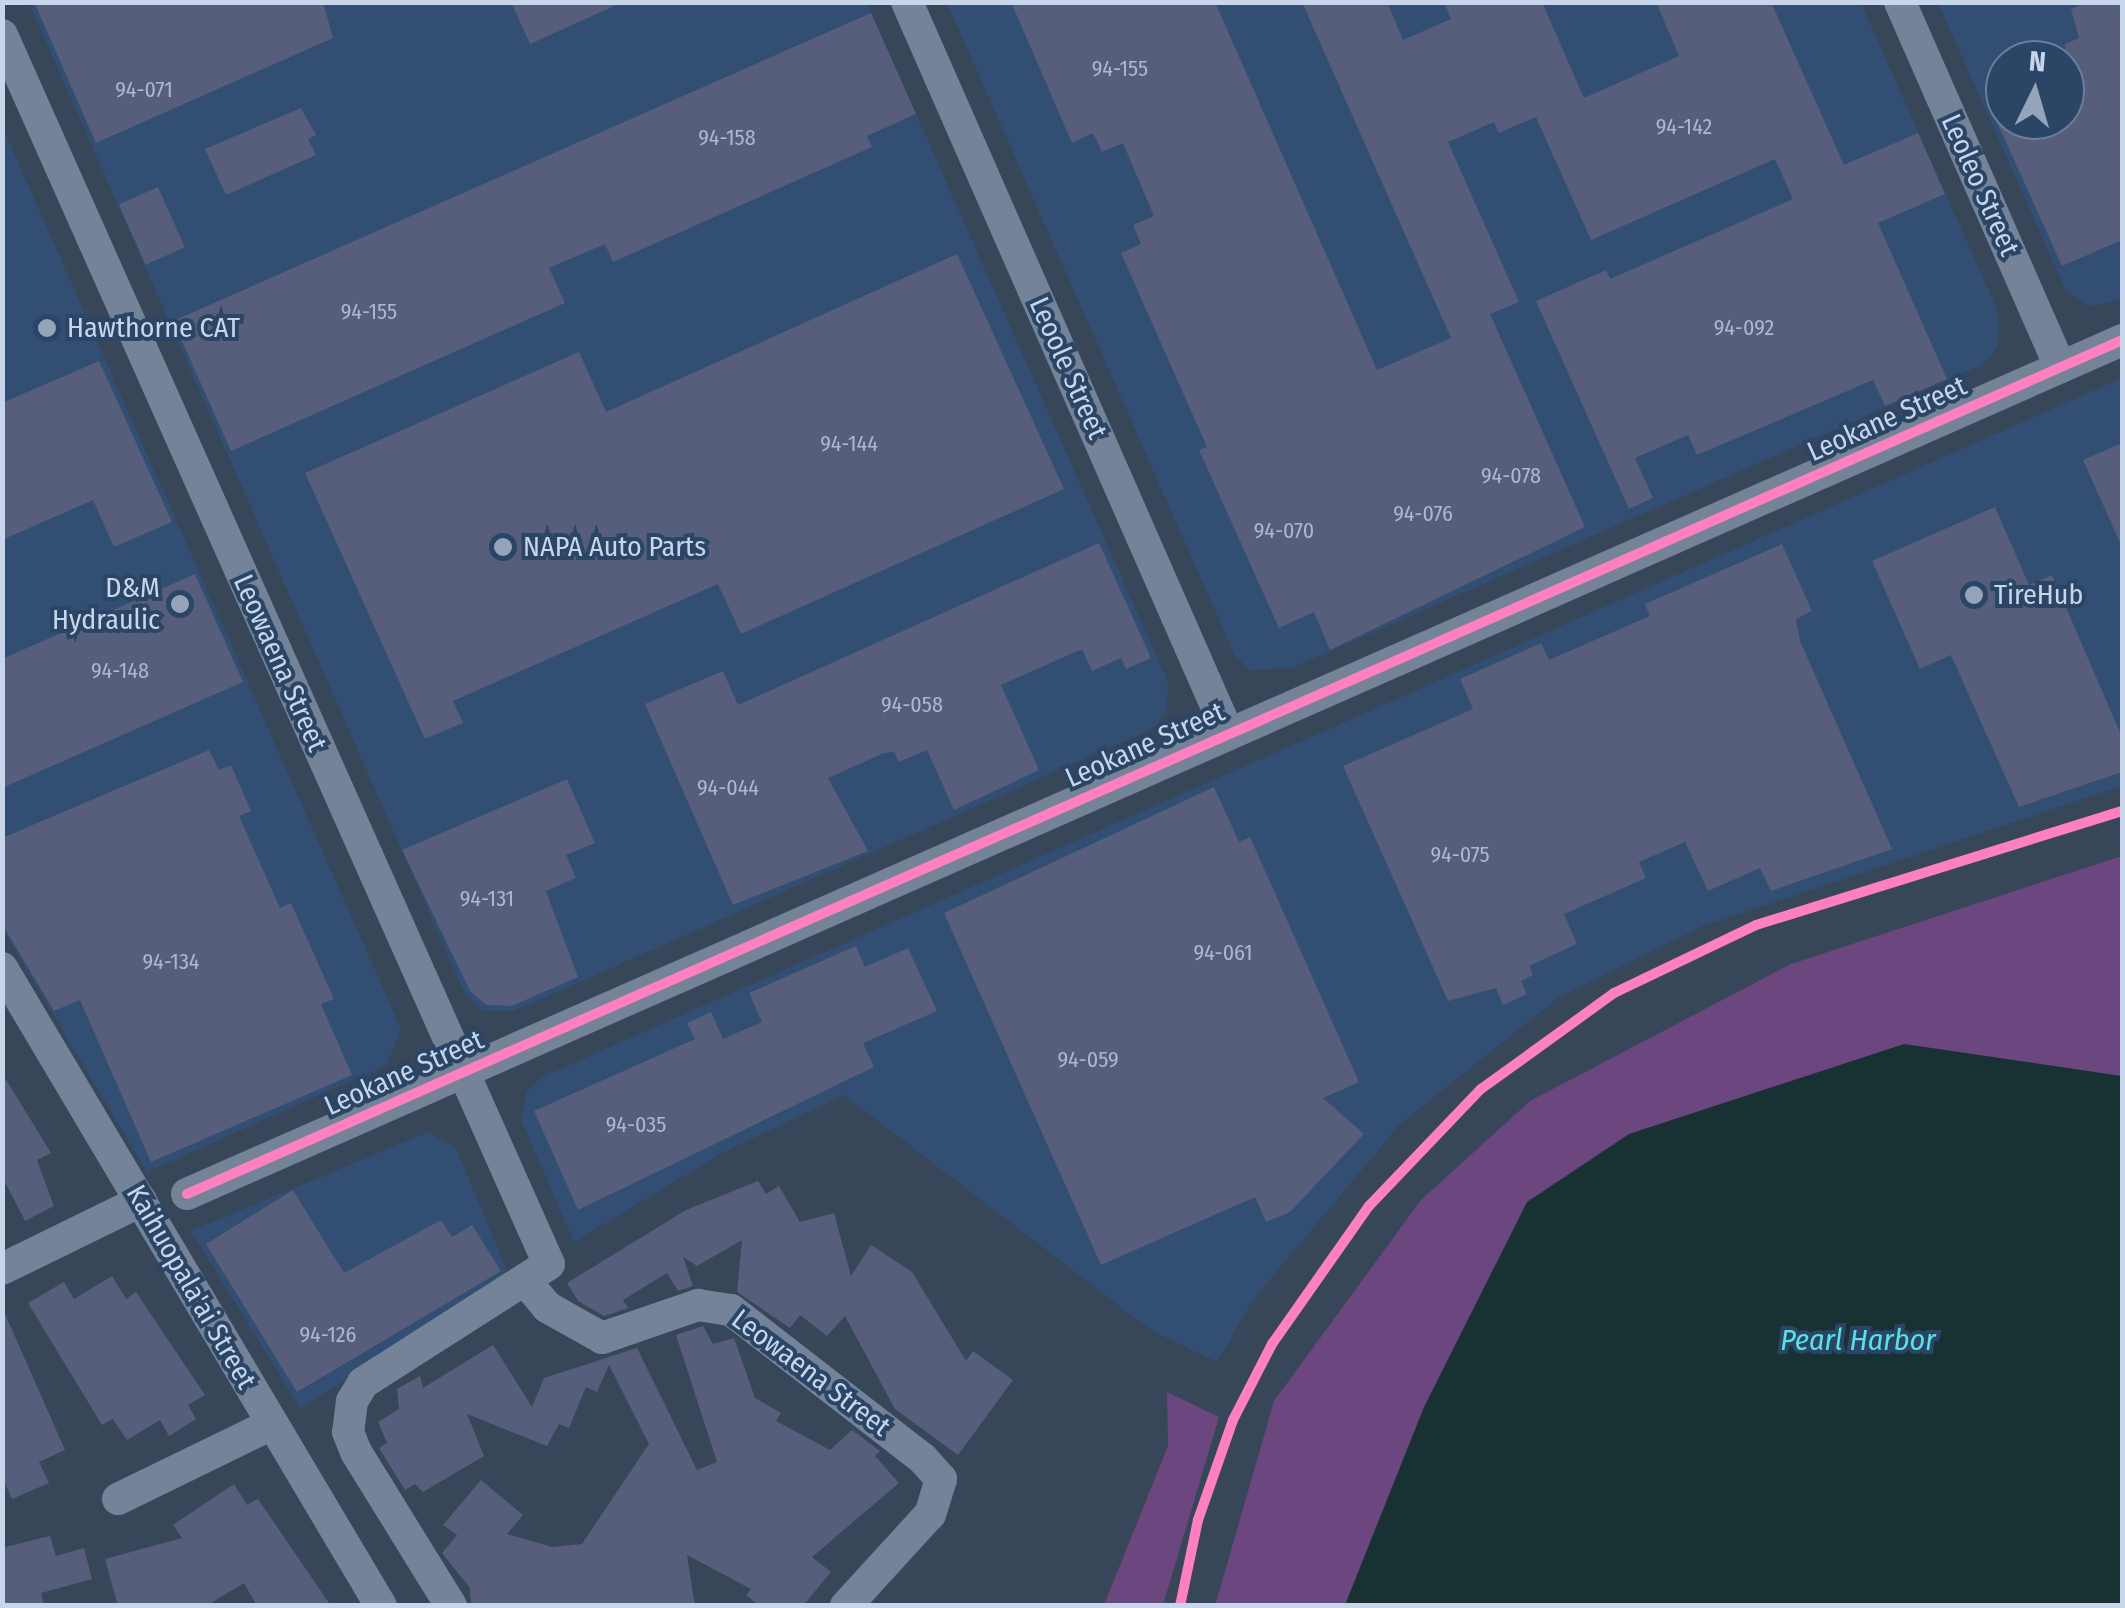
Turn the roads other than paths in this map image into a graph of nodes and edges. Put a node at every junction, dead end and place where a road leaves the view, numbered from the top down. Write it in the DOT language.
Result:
graph roads {
  1 [pos="907,2"];
  2 [pos="1900,2"];
  3 [pos="2,34"];
  4 [pos="2122,340"];
  5 [pos="2060,367"];
  6 [pos="1228,733"];
  7 [pos="5,979"];
  8 [pos="461,1073"];
  9 [pos="187,1194"];
  10 [pos="141,1202"];
  11 [pos="2,1270"];
  12 [pos="528,1284"];
  13 [pos="272,1424"];
  14 [pos="118,1499"];
  15 [pos="381,1606"];
  16 [pos="451,1606"];
  17 [pos="846,1606"];
  1 -- 6 [label="street, Leoole Street"];
  2 -- 5 [label="street, Leoleo Street"];
  3 -- 8 [label="street, Leowaena Street"];
  4 -- 5 [label="street, Leokane Street"];
  5 -- 6 [label="street, Leokane Street"];
  6 -- 8 [label="street, Leokane Street"];
  7 -- 10 [label="street, Kaihuopala'ai Street"];
  8 -- 9 [label="street, Leokane Street"];
  8 -- 12 [label="street, Leowaena Street"];
  10 -- 11 [label="street"];
  10 -- 13 [label="street, Kaihuopala'ai Street"];
  12 -- 16 [label="street"];
  12 -- 17 [label="street, Leowaena Street"];
  13 -- 14 [label="street"];
  13 -- 15 [label="street, Kaihuopala'ai Street"];
}
